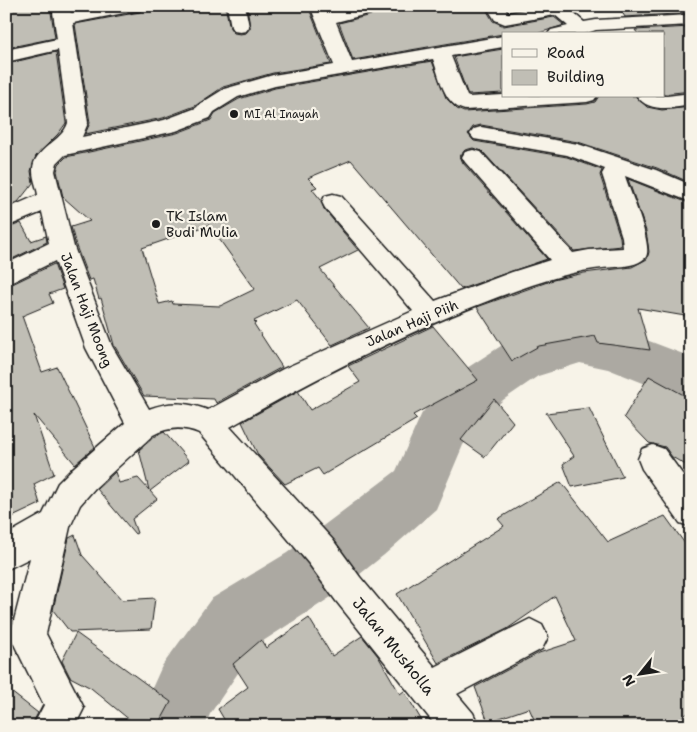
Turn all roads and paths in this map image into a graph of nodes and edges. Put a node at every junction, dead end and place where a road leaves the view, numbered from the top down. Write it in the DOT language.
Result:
graph roads {
  1 [pos="134,6"];
  2 [pos="236,6"];
  3 [pos="365,6"];
  4 [pos="495,6"];
  5 [pos="688,11"];
  6 [pos="322,12"];
  7 [pos="64,23"];
  8 [pos="240,27"];
  9 [pos="593,29"];
  10 [pos="571,32"];
  11 [pos="502,42"];
  12 [pos="440,53"];
  13 [pos="6,56"];
  14 [pos="345,69"];
  15 [pos="556,98"];
  16 [pos="653,98"];
  17 [pos="691,99"];
  18 [pos="482,134"];
  19 [pos="59,149"];
  20 [pos="473,157"];
  21 [pos="618,166"];
  22 [pos="691,194"];
  23 [pos="50,199"];
  24 [pos="333,202"];
  25 [pos="6,219"];
  26 [pos="62,247"];
  27 [pos="568,264"];
  28 [pos="6,275"];
  29 [pos="431,314"];
  30 [pos="209,424"];
  31 [pos="143,426"];
  32 [pos="653,459"];
  33 [pos="691,512"];
  34 [pos="54,525"];
  35 [pos="6,554"];
  36 [pos="530,637"];
  37 [pos="429,689"];
  38 [pos="52,726"];
  39 [pos="460,726"];
  1 -- 7 [label="street"];
  2 -- 8 [label="street"];
  3 -- 6 [label="street"];
  4 -- 9 [label="street"];
  5 -- 9 [label="street"];
  6 -- 14 [label="street"];
  7 -- 13 [label="street"];
  7 -- 19 [label="street, Jalan Haji Moong"];
  9 -- 10 [label="street"];
  11 -- 12 [label="street"];
  12 -- 14 [label="street"];
  12 -- 15 [label="street"];
  14 -- 19 [label="street"];
  16 -- 17 [label="street"];
  18 -- 21 [label="street"];
  19 -- 23 [label="street, Jalan Haji Moong"];
  20 -- 27 [label="street"];
  21 -- 22 [label="street"];
  21 -- 27 [label="street, Jalan Haji Piih"];
  23 -- 25 [label="street"];
  23 -- 26 [label="street, Jalan Haji Moong"];
  24 -- 29 [label="street"];
  26 -- 28 [label="street"];
  26 -- 31 [label="street, Jalan Haji Moong"];
  27 -- 29 [label="street, Jalan Haji Piih"];
  29 -- 30 [label="street, Jalan Haji Piih"];
  30 -- 31 [label="street"];
  30 -- 37 [label="street, Jalan Musholla"];
  31 -- 34 [label="street"];
  32 -- 33 [label="street"];
  34 -- 35 [label="street"];
  34 -- 38 [label="street"];
  36 -- 37 [label="street"];
  37 -- 39 [label="street, Jalan Musholla"];
}
